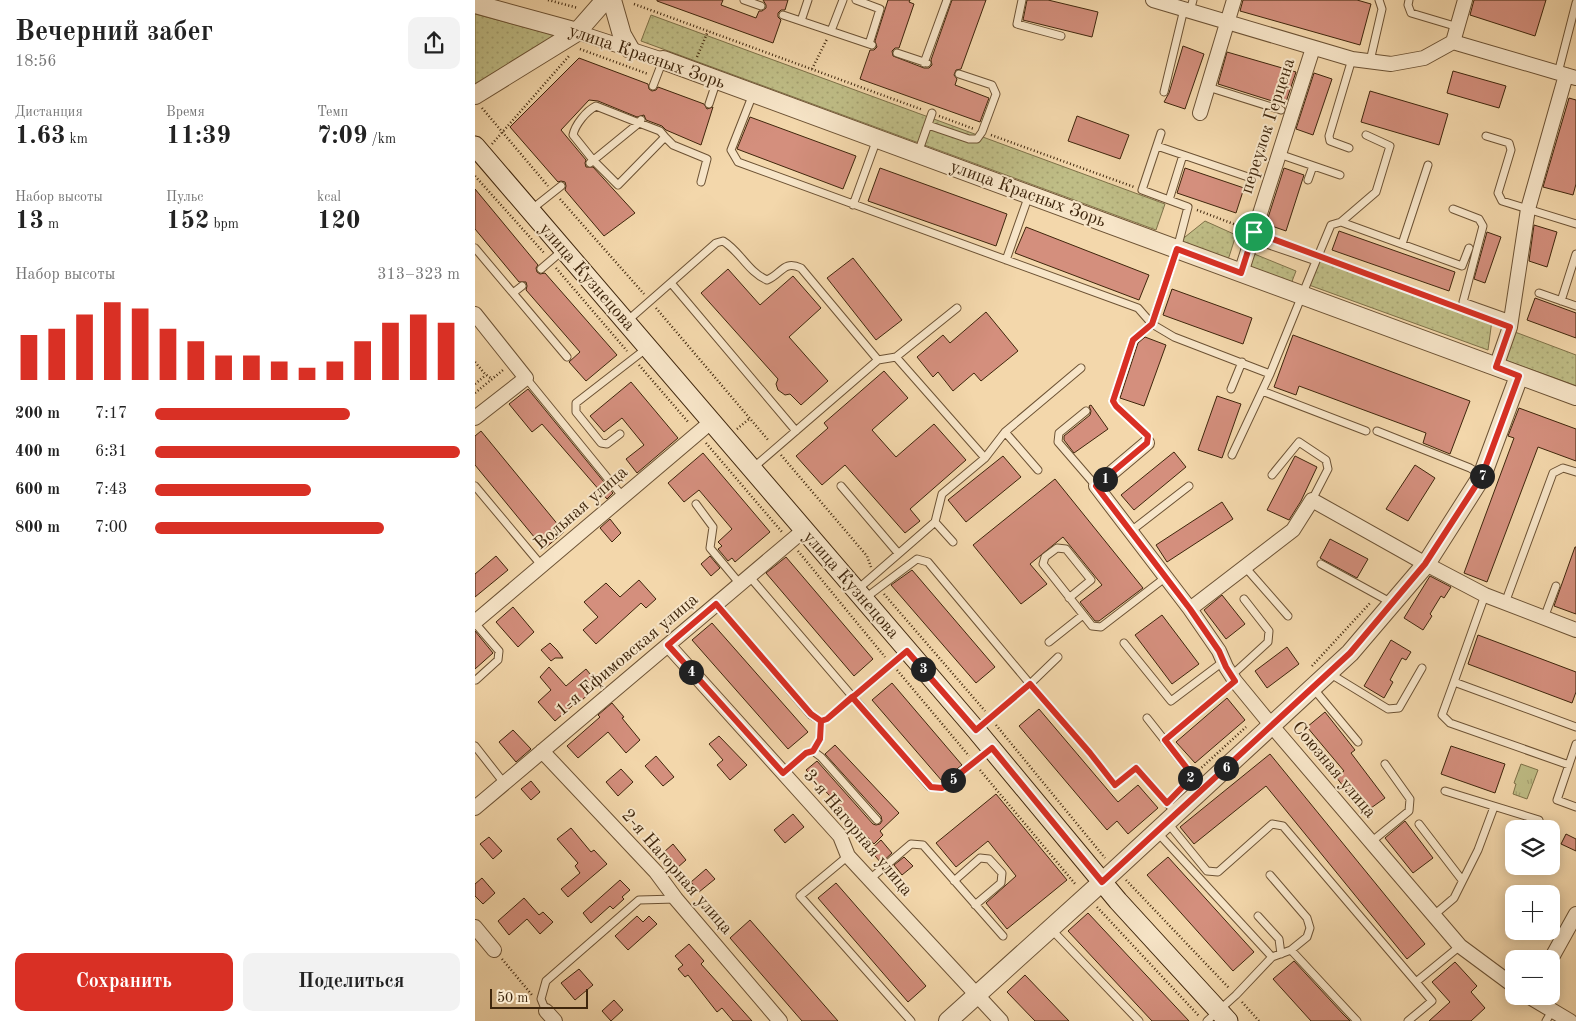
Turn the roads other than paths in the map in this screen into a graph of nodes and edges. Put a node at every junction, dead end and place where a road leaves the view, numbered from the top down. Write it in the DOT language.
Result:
graph roads {
  1 [pos="605,0"];
  2 [pos="612,0"];
  3 [pos="745,0"];
  4 [pos="808,0"];
  5 [pos="843,0"];
  6 [pos="856,0"];
  7 [pos="947,0"];
  8 [pos="1022,0"];
  9 [pos="1153,0"];
  10 [pos="1234,0"];
  11 [pos="1379,0"];
  12 [pos="1409,0"];
  13 [pos="1465,0"];
  14 [pos="1575,3"];
  15 [pos="475,4"];
  16 [pos="761,6"];
  17 [pos="1189,7"];
  18 [pos="783,14"];
  19 [pos="801,20"];
  20 [pos="1227,23"];
  21 [pos="1457,26"];
  22 [pos="831,31"];
  23 [pos="1061,36"];
  24 [pos="577,40"];
  25 [pos="1453,42"];
  26 [pos="1313,48"];
  27 [pos="629,49"];
  28 [pos="897,53"];
  29 [pos="1352,59"];
  30 [pos="663,60"];
  31 [pos="1370,61"];
  32 [pos="959,74"];
  33 [pos="1567,76"];
  34 [pos="717,80"];
  35 [pos="653,86"];
  36 [pos="1208,88"];
  37 [pos="1164,92"];
  38 [pos="753,93"];
  39 [pos="478,101"];
  40 [pos="709,104"];
  41 [pos="1281,110"];
  42 [pos="932,113"];
  43 [pos="1200,113"];
  44 [pos="640,122"];
  45 [pos="927,126"];
  46 [pos="1161,133"];
  47 [pos="1366,135"];
  48 [pos="1487,136"];
  49 [pos="665,137"];
  50 [pos="877,139"];
  51 [pos="475,146"];
  52 [pos="1157,146"];
  53 [pos="1349,148"];
  54 [pos="918,154"];
  55 [pos="1279,154"];
  56 [pos="1183,155"];
  57 [pos="592,161"];
  58 [pos="1428,165"];
  59 [pos="1313,166"];
  60 [pos="1340,175"];
  61 [pos="1251,178"];
  62 [pos="1308,180"];
  63 [pos="701,182"];
  64 [pos="561,186"];
  65 [pos="1029,195"];
  66 [pos="1169,200"];
  67 [pos="853,205"];
  68 [pos="1453,209"];
  69 [pos="1528,209"];
  70 [pos="530,211"];
  71 [pos="1341,222"];
  72 [pos="1576,224"];
  73 [pos="1253,235"];
  74 [pos="1403,244"];
  75 [pos="475,248"];
  76 [pos="1469,248"];
  77 [pos="1177,249"];
  78 [pos="1576,254"];
  79 [pos="557,255"];
  80 [pos="1317,258"];
  81 [pos="1006,260"];
  82 [pos="541,269"];
  83 [pos="1241,273"];
  84 [pos="671,283"];
  85 [pos="522,286"];
  86 [pos="513,293"];
  87 [pos="1539,293"];
  88 [pos="1301,295"];
  89 [pos="1561,301"];
  90 [pos="1576,306"];
  91 [pos="957,308"];
  92 [pos="475,314"];
  93 [pos="1511,319"];
  94 [pos="625,322"];
  95 [pos="1152,324"];
  96 [pos="640,353"];
  97 [pos="567,357"];
  98 [pos="895,357"];
  99 [pos="878,360"];
  100 [pos="1242,362"];
  101 [pos="1496,367"];
  102 [pos="1081,368"];
  103 [pos="1270,374"];
  104 [pos="1519,376"];
  105 [pos="525,378"];
  106 [pos="1231,389"];
  107 [pos="1262,391"];
  108 [pos="1576,396"];
  109 [pos="1086,411"];
  110 [pos="475,418"];
  111 [pos="705,428"];
  112 [pos="796,431"];
  113 [pos="1366,431"];
  114 [pos="1377,431"];
  115 [pos="1005,432"];
  116 [pos="621,434"];
  117 [pos="1147,443"];
  118 [pos="1232,455"];
  119 [pos="985,458"];
  120 [pos="751,469"];
  121 [pos="1038,470"];
  122 [pos="1576,472"];
  123 [pos="1272,476"];
  124 [pos="1482,476"];
  125 [pos="475,486"];
  126 [pos="841,486"];
  127 [pos="1096,486"];
  128 [pos="1189,486"];
  129 [pos="623,497"];
  130 [pos="1312,500"];
  131 [pos="696,504"];
  132 [pos="935,522"];
  133 [pos="1131,531"];
  134 [pos="797,536"];
  135 [pos="953,542"];
  136 [pos="898,553"];
  137 [pos="1321,564"];
  138 [pos="1425,564"];
  139 [pos="543,566"];
  140 [pos="1245,567"];
  141 [pos="1166,577"];
  142 [pos="745,580"];
  143 [pos="1556,586"];
  144 [pos="860,595"];
  145 [pos="1485,595"];
  146 [pos="1069,598"];
  147 [pos="1244,599"];
  148 [pos="1385,599"];
  149 [pos="1505,603"];
  150 [pos="716,604"];
  151 [pos="1190,609"];
  152 [pos="1083,615"];
  153 [pos="1288,616"];
  154 [pos="1545,618"];
  155 [pos="475,623"];
  156 [pos="1576,630"];
  157 [pos="1049,642"];
  158 [pos="1124,643"];
  159 [pos="668,645"];
  160 [pos="907,651"];
  161 [pos="1058,657"];
  162 [pos="1223,661"];
  163 [pos="1422,668"];
  164 [pos="1329,673"];
  165 [pos="1233,678"];
  166 [pos="476,680"];
  167 [pos="1454,682"];
  168 [pos="1030,684"];
  169 [pos="1313,688"];
  170 [pos="852,697"];
  171 [pos="1147,718"];
  172 [pos="821,721"];
  173 [pos="1268,721"];
  174 [pos="1576,727"];
  175 [pos="976,730"];
  176 [pos="1165,740"];
  177 [pos="1358,742"];
  178 [pos="1576,744"];
  179 [pos="475,747"];
  180 [pos="992,748"];
  181 [pos="542,751"];
  182 [pos="813,751"];
  183 [pos="1385,764"];
  184 [pos="1569,765"];
  185 [pos="783,773"];
  186 [pos="1198,782"];
  187 [pos="505,783"];
  188 [pos="1445,791"];
  189 [pos="1494,807"];
  190 [pos="1576,807"];
  191 [pos="475,808"];
  192 [pos="877,820"];
  193 [pos="1539,820"];
  194 [pos="1167,822"];
  195 [pos="1419,824"];
  196 [pos="1371,842"];
  197 [pos="848,856"];
  198 [pos="1109,875"];
  199 [pos="1270,875"];
  200 [pos="870,879"];
  201 [pos="1462,880"];
  202 [pos="954,881"];
  203 [pos="677,899"];
  204 [pos="975,905"];
  205 [pos="1576,914"];
  206 [pos="1434,915"];
  207 [pos="1258,916"];
  208 [pos="475,927"];
  209 [pos="1050,928"];
  210 [pos="1003,936"];
  211 [pos="1460,946"];
  212 [pos="494,950"];
  213 [pos="1291,950"];
  214 [pos="1556,950"];
  215 [pos="1281,954"];
  216 [pos="1272,957"];
  217 [pos="1505,979"];
  218 [pos="1416,982"];
  219 [pos="977,994"];
  220 [pos="1537,1005"];
  221 [pos="551,1016"];
  222 [pos="1549,1016"];
  223 [pos="1214,1018"];
  224 [pos="780,1021"];
  225 [pos="911,1021"];
  226 [pos="948,1021"];
  227 [pos="1001,1021"];
  228 [pos="1139,1021"];
  229 [pos="1357,1021"];
  230 [pos="1408,1021"];
  231 [pos="1570,1021"];
  1 -- 24 [label="street"];
  2 -- 27 [label="street"];
  3 -- 16 [label="lane"];
  4 -- 19 [label="lane"];
  5 -- 22 [label="lane"];
  6 -- 22 [label="lane"];
  7 -- 28 [label="lane"];
  8 -- 23 [label="lane"];
  9 -- 17 [label="street"];
  10 -- 20 [label="street"];
  11 -- 31 [label="lane"];
  12 -- 21 [label="lane"];
  13 -- 21 [label="street"];
  14 -- 33 [label="lane"];
  15 -- 24 [label="street, улица Красных Зорь"];
  17 -- 20 [label="street"];
  17 -- 37 [label="lane"];
  18 -- 19 [label="lane"];
  19 -- 22 [label="lane"];
  20 -- 26 [label="street"];
  20 -- 36 [label="street"];
  21 -- 25 [label="street"];
  24 -- 27 [label="street, улица Красных Зорь"];
  24 -- 39 [label="street"];
  25 -- 31 [label="street"];
  25 -- 33 [label="street"];
  26 -- 29 [label="street"];
  26 -- 55 [label="street, переулок Герцена"];
  27 -- 30 [label="street, улица Красных Зорь"];
  29 -- 31 [label="street"];
  29 -- 53 [label="lane"];
  30 -- 34 [label="street, улица Красных Зорь"];
  30 -- 35 [label="lane"];
  32 -- 45 [label="lane"];
  33 -- 69 [label="street"];
  34 -- 38 [label="street, улица Красных Зорь"];
  34 -- 40 [label="lane"];
  36 -- 41 [label="lane"];
  36 -- 43 [label="street"];
  38 -- 50 [label="street, улица Красных Зорь"];
  38 -- 67 [label="lane"];
  42 -- 45 [label="lane"];
  44 -- 49 [label="lane"];
  44 -- 57 [label="lane"];
  44 -- 57 [label="lane"];
  45 -- 54 [label="lane"];
  46 -- 52 [label="lane"];
  47 -- 71 [label="lane"];
  48 -- 69 [label="lane"];
  49 -- 57 [label="lane"];
  49 -- 63 [label="lane"];
  50 -- 54 [label="street, улица Красных Зорь"];
  50 -- 67 [label="lane"];
  51 -- 70 [label="main road, улица Кузнецова"];
  52 -- 56 [label="lane"];
  52 -- 66 [label="lane"];
  54 -- 65 [label="street, улица Красных Зорь"];
  55 -- 59 [label="lane"];
  55 -- 73 [label="street, переулок Герцена"];
  56 -- 61 [label="lane"];
  56 -- 66 [label="lane"];
  58 -- 74 [label="lane"];
  59 -- 60 [label="lane"];
  59 -- 62 [label="lane"];
  64 -- 70 [label="lane"];
  65 -- 77 [label="street, улица Красных Зорь"];
  65 -- 81 [label="lane"];
  66 -- 77 [label="lane"];
  67 -- 81 [label="lane"];
  68 -- 93 [label="lane"];
  69 -- 72 [label="lane"];
  69 -- 93 [label="street"];
  70 -- 79 [label="main road, улица Кузнецова"];
  71 -- 74 [label="lane"];
  71 -- 80 [label="lane"];
  73 -- 80 [label="lane"];
  73 -- 83 [label="street, переулок Герцена"];
  74 -- 76 [label="lane"];
  75 -- 86 [label="lane"];
  77 -- 83 [label="street, улица Красных Зорь"];
  77 -- 95 [label="lane"];
  78 -- 89 [label="lane"];
  79 -- 82 [label="lane"];
  79 -- 94 [label="main road, улица Кузнецова"];
  80 -- 88 [label="lane"];
  81 -- 95 [label="lane"];
  83 -- 88 [label="street, улица Красных Зорь"];
  84 -- 94 [label="lane"];
  84 -- 99 [label="lane"];
  84 -- 112 [label="lane"];
  85 -- 86 [label="lane"];
  86 -- 97 [label="lane"];
  87 -- 89 [label="lane"];
  88 -- 101 [label="street, улица Красных Зорь"];
  88 -- 103 [label="lane"];
  89 -- 90 [label="lane"];
  91 -- 98 [label="lane"];
  92 -- 105 [label="street"];
  93 -- 101 [label="street"];
  94 -- 96 [label="main road, улица Кузнецова"];
  95 -- 100 [label="lane"];
  95 -- 117 [label="lane"];
  96 -- 111 [label="main road, улица Кузнецова"];
  96 -- 116 [label="lane"];
  98 -- 99 [label="lane"];
  98 -- 119 [label="lane"];
  99 -- 112 [label="lane"];
  100 -- 103 [label="lane"];
  100 -- 106 [label="lane"];
  101 -- 104 [label="street, улица Красных Зорь"];
  102 -- 115 [label="lane"];
  103 -- 107 [label="lane"];
  104 -- 108 [label="street, улица Красных Зорь"];
  104 -- 124 [label="street"];
  105 -- 110 [label="street"];
  105 -- 129 [label="lane"];
  107 -- 113 [label="lane"];
  107 -- 118 [label="lane"];
  109 -- 127 [label="lane"];
  111 -- 120 [label="main road, улица Кузнецова"];
  111 -- 129 [label="street, Вольная улица"];
  112 -- 120 [label="lane"];
  114 -- 124 [label="lane"];
  115 -- 119 [label="lane"];
  115 -- 121 [label="lane"];
  117 -- 127 [label="street"];
  119 -- 132 [label="lane"];
  120 -- 134 [label="main road, улица Кузнецова"];
  122 -- 149 [label="lane"];
  123 -- 130 [label="lane"];
  124 -- 138 [label="street"];
  125 -- 139 [label="lane"];
  126 -- 136 [label="lane"];
  127 -- 133 [label="street, Союзная улица"];
  128 -- 133 [label="lane"];
  129 -- 139 [label="street, Вольная улица"];
  130 -- 138 [label="street"];
  130 -- 140 [label="street"];
  131 -- 142 [label="lane"];
  132 -- 135 [label="lane"];
  132 -- 136 [label="lane"];
  133 -- 141 [label="street, Союзная улица"];
  134 -- 142 [label="street, 1-я Ефимовская улица"];
  134 -- 144 [label="main road, улица Кузнецова"];
  136 -- 144 [label="lane"];
  137 -- 148 [label="lane"];
  138 -- 145 [label="street"];
  138 -- 148 [label="street"];
  139 -- 155 [label="street, Вольная улица"];
  140 -- 151 [label="street"];
  140 -- 153 [label="lane"];
  141 -- 151 [label="street, Союзная улица"];
  141 -- 152 [label="lane"];
  142 -- 150 [label="street, 1-я Ефимовская улица"];
  142 -- 170 [label="lane"];
  143 -- 154 [label="lane"];
  144 -- 160 [label="main road, улица Кузнецова"];
  144 -- 168 [label="lane"];
  145 -- 149 [label="street"];
  145 -- 167 [label="lane"];
  146 -- 146 [label="lane"];
  146 -- 152 [label="lane"];
  147 -- 165 [label="lane"];
  148 -- 164 [label="street"];
  149 -- 154 [label="street"];
  150 -- 159 [label="street, 1-я Ефимовская улица"];
  150 -- 172 [label="lane"];
  151 -- 162 [label="street, Союзная улица"];
  152 -- 157 [label="lane"];
  154 -- 156 [label="street"];
  155 -- 166 [label="lane"];
  158 -- 162 [label="lane"];
  159 -- 181 [label="street, 1-я Ефимовская улица"];
  159 -- 185 [label="street, 3-я Нагорная улица"];
  160 -- 170 [label="lane"];
  160 -- 175 [label="main road, улица Кузнецова"];
  161 -- 168 [label="lane"];
  162 -- 165 [label="street, Союзная улица"];
  163 -- 164 [label="lane"];
  164 -- 169 [label="street"];
  165 -- 173 [label="street, Союзная улица"];
  165 -- 176 [label="lane"];
  167 -- 174 [label="lane"];
  167 -- 184 [label="lane"];
  168 -- 175 [label="lane"];
  168 -- 194 [label="lane"];
  169 -- 173 [label="street"];
  169 -- 177 [label="lane"];
  170 -- 172 [label="lane"];
  170 -- 180 [label="lane"];
  171 -- 176 [label="lane"];
  172 -- 182 [label="lane"];
  173 -- 186 [label="street"];
  173 -- 196 [label="street, Союзная улица"];
  175 -- 180 [label="main road, улица Кузнецова"];
  176 -- 186 [label="lane"];
  178 -- 184 [label="lane"];
  179 -- 187 [label="lane"];
  180 -- 198 [label="main road, улица Кузнецова"];
  181 -- 187 [label="street, 1-я Ефимовская улица"];
  181 -- 203 [label="street, 2-я Нагорная улица"];
  182 -- 185 [label="lane"];
  182 -- 192 [label="lane"];
  183 -- 196 [label="lane"];
  184 -- 190 [label="lane"];
  185 -- 197 [label="street, 3-я Нагорная улица"];
  186 -- 194 [label="street"];
  187 -- 191 [label="street, 1-я Ефимовская улица"];
  188 -- 189 [label="lane"];
  189 -- 193 [label="lane"];
  189 -- 201 [label="lane"];
  194 -- 198 [label="street"];
  194 -- 216 [label="lane"];
  194 -- 218 [label="lane"];
  195 -- 201 [label="lane"];
  196 -- 206 [label="street, Союзная улица"];
  197 -- 200 [label="street, 3-я Нагорная улица"];
  197 -- 225 [label="lane"];
  198 -- 209 [label="street"];
  198 -- 223 [label="main road, улица Кузнецова"];
  199 -- 213 [label="lane"];
  200 -- 202 [label="lane"];
  200 -- 219 [label="street, 3-я Нагорная улица"];
  201 -- 206 [label="lane"];
  202 -- 204 [label="lane"];
  202 -- 204 [label="lane"];
  203 -- 221 [label="lane"];
  203 -- 224 [label="street, 2-я Нагорная улица"];
  204 -- 210 [label="lane"];
  205 -- 214 [label="street"];
  206 -- 211 [label="street, Союзная улица"];
  207 -- 215 [label="lane"];
  208 -- 212 [label="street"];
  209 -- 219 [label="street"];
  209 -- 228 [label="lane"];
  211 -- 217 [label="street, Союзная улица"];
  211 -- 218 [label="lane"];
  213 -- 215 [label="lane"];
  213 -- 229 [label="lane"];
  215 -- 216 [label="lane"];
  216 -- 223 [label="lane"];
  218 -- 230 [label="lane"];
  219 -- 226 [label="street"];
  219 -- 227 [label="street, 3-я Нагорная улица"];
  220 -- 222 [label="street"];
  222 -- 231 [label="street"];
}
